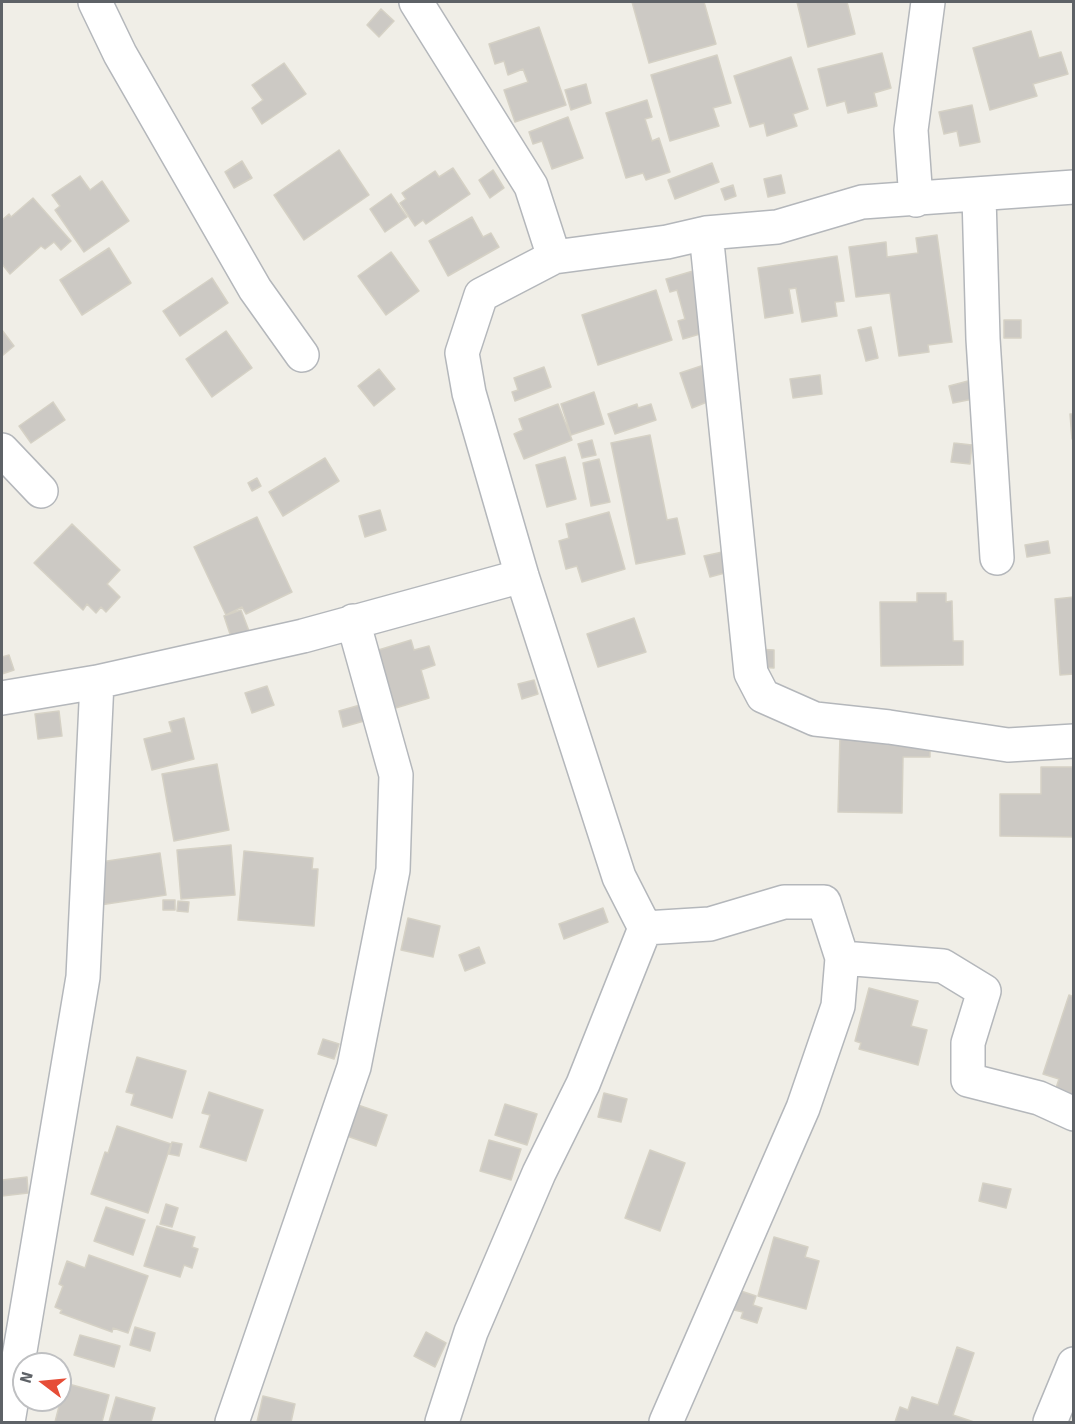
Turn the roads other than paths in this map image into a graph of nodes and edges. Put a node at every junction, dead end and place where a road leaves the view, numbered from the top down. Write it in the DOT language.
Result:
graph roads {
  1 [pos="95,2"];
  2 [pos="416,2"];
  3 [pos="928,2"];
  4 [pos="1074,188"];
  5 [pos="979,196"];
  6 [pos="916,200"];
  7 [pos="706,233"];
  8 [pos="554,257"];
  9 [pos="302,355"];
  10 [pos="2,450"];
  11 [pos="41,491"];
  12 [pos="997,558"];
  13 [pos="522,576"];
  14 [pos="353,621"];
  15 [pos="97,681"];
  16 [pos="2,698"];
  17 [pos="1074,741"];
  18 [pos="645,928"];
  19 [pos="842,958"];
  20 [pos="1074,1114"];
  21 [pos="1074,1364"];
  22 [pos="8,1422"];
  23 [pos="232,1422"];
  24 [pos="442,1422"];
  25 [pos="666,1422"];
  26 [pos="1050,1422"];
  1 -- 9 [label="street"];
  2 -- 8 [label="street"];
  3 -- 6 [label="street"];
  4 -- 5 [label="street"];
  5 -- 6 [label="street"];
  5 -- 12 [label="street"];
  6 -- 7 [label="street"];
  7 -- 8 [label="street"];
  7 -- 17 [label="street"];
  8 -- 13 [label="street"];
  10 -- 11 [label="street"];
  13 -- 14 [label="street"];
  13 -- 18 [label="street"];
  14 -- 15 [label="street"];
  14 -- 23 [label="street"];
  15 -- 16 [label="street"];
  15 -- 22 [label="street"];
  18 -- 19 [label="street"];
  18 -- 24 [label="street"];
  19 -- 20 [label="street"];
  19 -- 25 [label="street"];
  21 -- 26 [label="street"];
}
